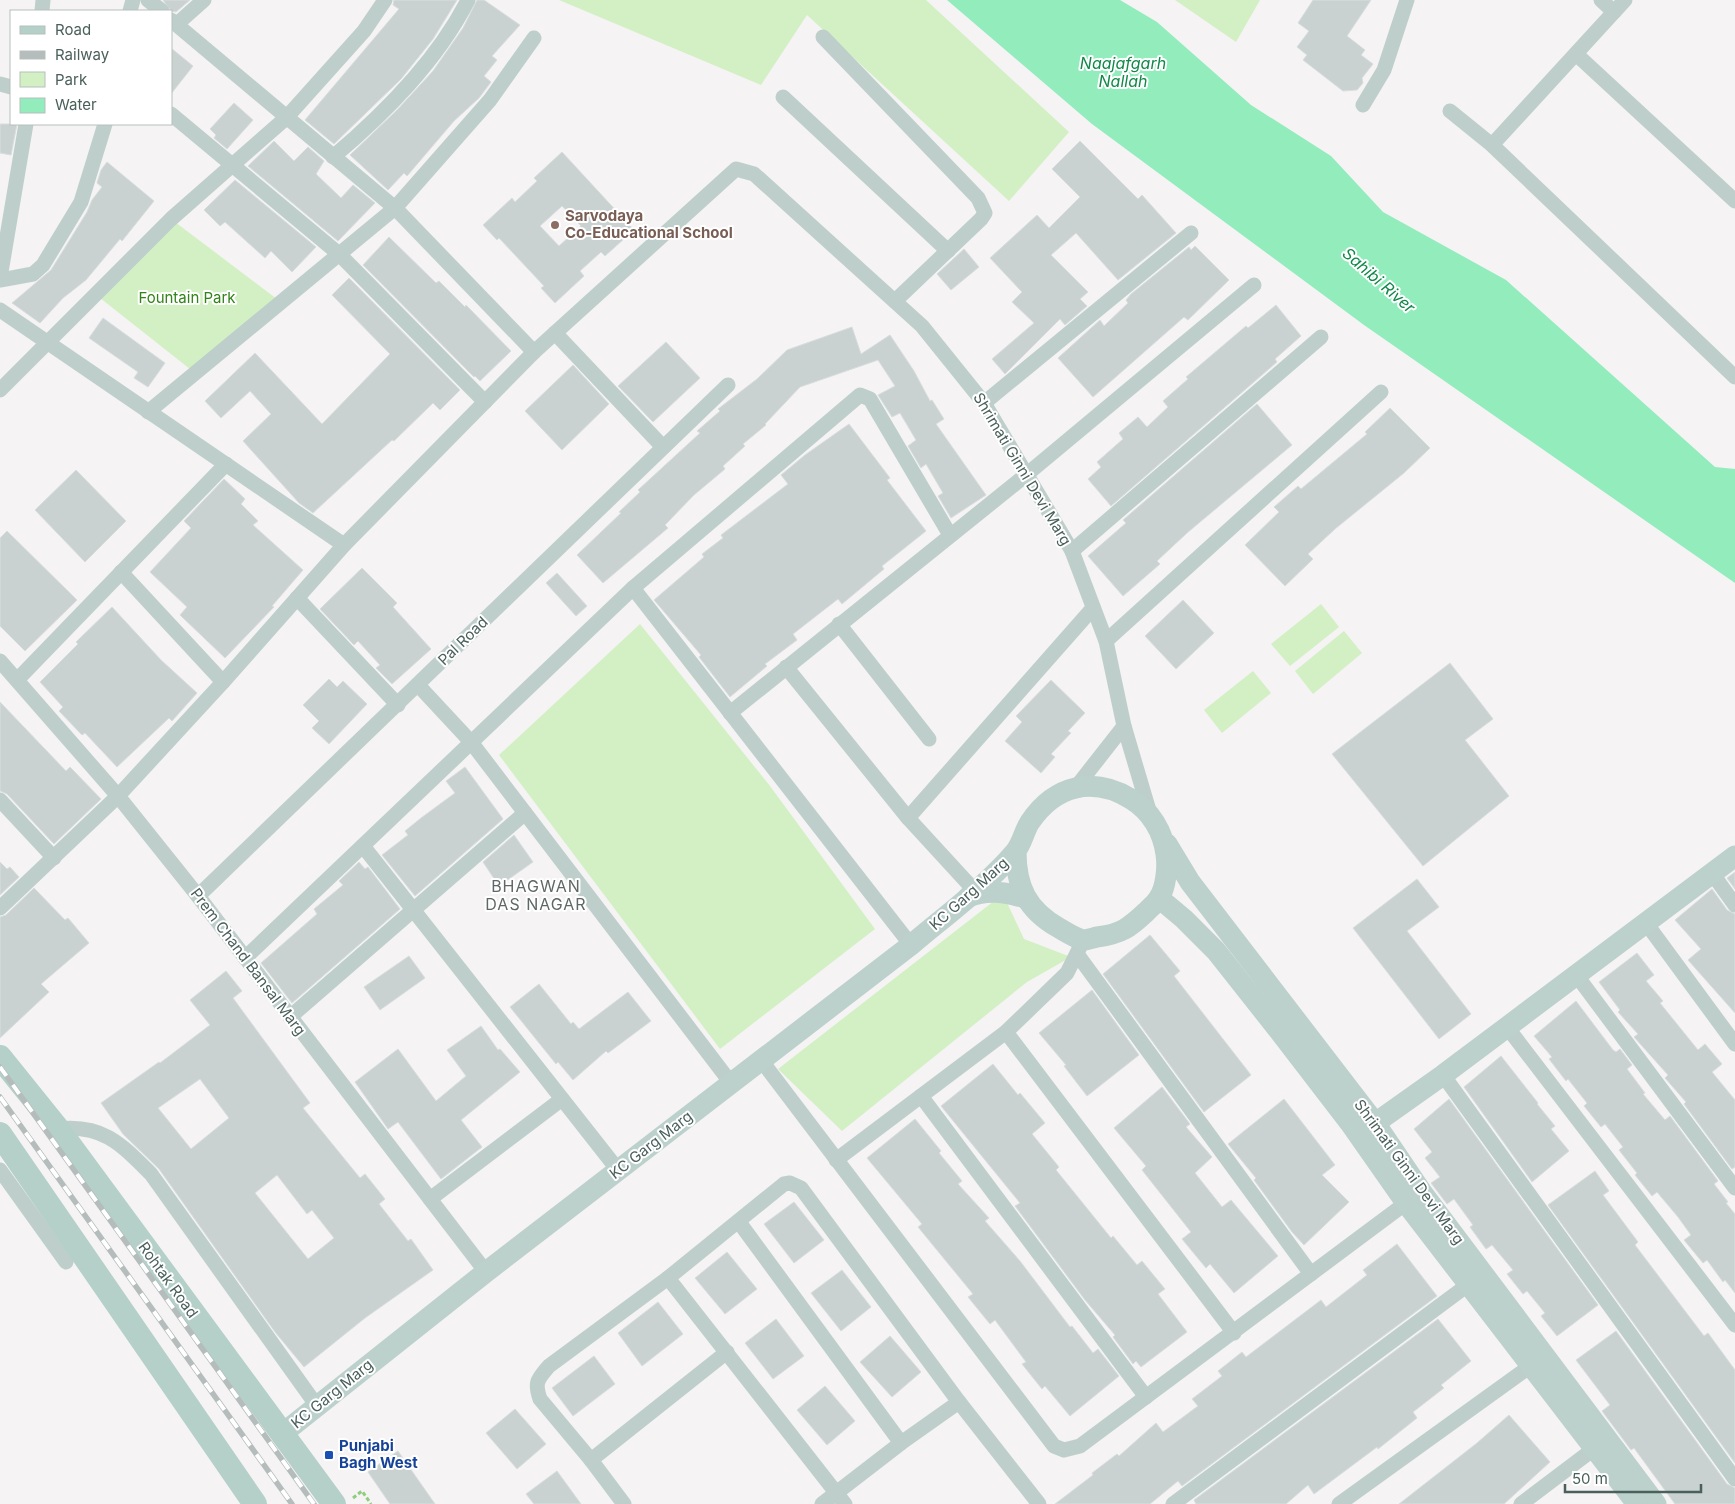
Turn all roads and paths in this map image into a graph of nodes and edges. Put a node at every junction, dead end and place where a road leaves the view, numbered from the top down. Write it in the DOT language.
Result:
graph roads {
  1 [pos="148,0"];
  2 [pos="204,0"];
  3 [pos="385,0"];
  4 [pos="468,0"];
  5 [pos="1407,0"];
  6 [pos="1600,0"];
  7 [pos="1625,0"];
  8 [pos="161,10"];
  9 [pos="1614,12"];
  10 [pos="174,22"];
  11 [pos="823,37"];
  12 [pos="534,38"];
  13 [pos="1576,54"];
  14 [pos="783,97"];
  15 [pos="1363,105"];
  16 [pos="1450,111"];
  17 [pos="172,115"];
  18 [pos="286,118"];
  19 [pos="26,125"];
  20 [pos="105,125"];
  21 [pos="1492,145"];
  22 [pos="333,157"];
  23 [pos="234,164"];
  24 [pos="1735,202"];
  25 [pos="394,208"];
  26 [pos="1191,233"];
  27 [pos="948,251"];
  28 [pos="340,254"];
  29 [pos="0,279"];
  30 [pos="1254,286"];
  31 [pos="895,301"];
  32 [pos="0,310"];
  33 [pos="555,333"];
  34 [pos="1321,338"];
  35 [pos="48,343"];
  36 [pos="534,352"];
  37 [pos="1735,377"];
  38 [pos="728,385"];
  39 [pos="0,390"];
  40 [pos="1381,392"];
  41 [pos="485,402"];
  42 [pos="984,403"];
  43 [pos="148,412"];
  44 [pos="663,446"];
  45 [pos="226,464"];
  46 [pos="1026,475"];
  47 [pos="950,535"];
  48 [pos="344,545"];
  49 [pos="1072,551"];
  50 [pos="121,572"];
  51 [pos="633,588"];
  52 [pos="297,598"];
  53 [pos="1093,608"];
  54 [pos="839,624"];
  55 [pos="1106,641"];
  56 [pos="0,661"];
  57 [pos="786,668"];
  58 [pos="17,680"];
  59 [pos="223,682"];
  60 [pos="418,685"];
  61 [pos="398,705"];
  62 [pos="730,712"];
  63 [pos="1124,726"];
  64 [pos="929,740"];
  65 [pos="471,742"];
  66 [pos="1076,786"];
  67 [pos="118,796"];
  68 [pos="0,800"];
  69 [pos="525,813"];
  70 [pos="1151,817"];
  71 [pos="908,818"];
  72 [pos="1164,839"];
  73 [pos="362,846"];
  74 [pos="1016,851"];
  75 [pos="1735,856"];
  76 [pos="54,858"];
  77 [pos="1712,873"];
  78 [pos="971,894"];
  79 [pos="198,896"];
  80 [pos="1025,898"];
  81 [pos="1160,898"];
  82 [pos="1735,905"];
  83 [pos="0,908"];
  84 [pos="413,910"];
  85 [pos="1646,923"];
  86 [pos="911,945"];
  87 [pos="1080,947"];
  88 [pos="245,958"];
  89 [pos="1577,976"];
  90 [pos="290,1017"];
  91 [pos="1507,1027"];
  92 [pos="1006,1032"];
  93 [pos="1735,1044"];
  94 [pos="0,1058"];
  95 [pos="761,1060"];
  96 [pos="1443,1075"];
  97 [pos="732,1083"];
  98 [pos="921,1096"];
  99 [pos="562,1099"];
  100 [pos="58,1129"];
  101 [pos="1366,1129"];
  102 [pos="0,1134"];
  103 [pos="836,1160"];
  104 [pos="0,1170"];
  105 [pos="618,1170"];
  106 [pos="1735,1188"];
  107 [pos="430,1199"];
  108 [pos="1406,1203"];
  109 [pos="739,1222"];
  110 [pos="66,1262"];
  111 [pos="486,1272"];
  112 [pos="1312,1274"];
  113 [pos="668,1278"];
  114 [pos="1469,1284"];
  115 [pos="1735,1325"];
  116 [pos="1234,1332"];
  117 [pos="727,1352"];
  118 [pos="1532,1365"];
  119 [pos="1146,1398"];
  120 [pos="959,1402"];
  121 [pos="317,1406"];
  122 [pos="282,1434"];
  123 [pos="901,1443"];
  124 [pos="1595,1448"];
  125 [pos="591,1460"];
  126 [pos="1735,1479"];
  127 [pos="841,1499"];
  128 [pos="255,1504"];
  129 [pos="334,1504"];
  130 [pos="624,1504"];
  131 [pos="822,1504"];
  132 [pos="1038,1504"];
  133 [pos="1173,1504"];
  134 [pos="1339,1504"];
  135 [pos="1521,1504"];
  136 [pos="1637,1504"];
  137 [pos="1656,1504"];
  1 -- 8 [label="street"];
  2 -- 10 [label="street"];
  3 -- 18 [label="street"];
  4 -- 22 [label="street"];
  5 -- 15 [label="street"];
  6 -- 9 [label="street"];
  7 -- 9 [label="street"];
  9 -- 13 [label="street"];
  10 -- 18 [label="street"];
  11 -- 27 [label="street"];
  12 -- 25 [label="street"];
  13 -- 21 [label="street"];
  13 -- 24 [label="street"];
  14 -- 27 [label="street"];
  16 -- 21 [label="street"];
  17 -- 23 [label="street"];
  18 -- 22 [label="street"];
  18 -- 23 [label="street"];
  19 -- 29 [label="street"];
  20 -- 29 [label="street"];
  21 -- 37 [label="street"];
  22 -- 25 [label="street"];
  23 -- 28 [label="street"];
  23 -- 35 [label="street"];
  25 -- 28 [label="street"];
  25 -- 36 [label="street"];
  26 -- 42 [label="street"];
  27 -- 31 [label="street"];
  28 -- 41 [label="street"];
  28 -- 43 [label="street"];
  30 -- 46 [label="street"];
  31 -- 33 [label="street, Shrimati Ginni Devi Marg"];
  31 -- 42 [label="street, Shrimati Ginni Devi Marg"];
  32 -- 35 [label="street"];
  33 -- 36 [label="street"];
  33 -- 44 [label="street"];
  34 -- 49 [label="street"];
  35 -- 39 [label="street"];
  35 -- 43 [label="street"];
  36 -- 41 [label="street"];
  38 -- 44 [label="street, Pal Road"];
  40 -- 55 [label="street"];
  41 -- 48 [label="street"];
  42 -- 46 [label="street, Shrimati Ginni Devi Marg"];
  43 -- 45 [label="street"];
  44 -- 60 [label="street, Pal Road"];
  45 -- 48 [label="street"];
  45 -- 50 [label="street"];
  46 -- 47 [label="street"];
  46 -- 49 [label="street, Shrimati Ginni Devi Marg"];
  47 -- 51 [label="street"];
  47 -- 54 [label="street"];
  48 -- 52 [label="street"];
  49 -- 53 [label="street, Shrimati Ginni Devi Marg"];
  50 -- 58 [label="street"];
  50 -- 59 [label="street"];
  51 -- 62 [label="street"];
  51 -- 65 [label="street"];
  52 -- 59 [label="street"];
  52 -- 61 [label="street"];
  53 -- 55 [label="street, Shrimati Ginni Devi Marg"];
  53 -- 71 [label="street"];
  54 -- 57 [label="street"];
  54 -- 64 [label="street"];
  55 -- 63 [label="street, Shrimati Ginni Devi Marg"];
  56 -- 58 [label="street, Prem Chand Bansal Marg"];
  57 -- 62 [label="street"];
  57 -- 71 [label="street"];
  58 -- 67 [label="street, Prem Chand Bansal Marg"];
  59 -- 67 [label="street"];
  60 -- 61 [label="street, Pal Road"];
  60 -- 65 [label="street"];
  61 -- 79 [label="street, Pal Road"];
  62 -- 86 [label="street"];
  63 -- 66 [label="street"];
  63 -- 70 [label="street, Shrimati Ginni Devi Marg"];
  65 -- 69 [label="street"];
  65 -- 73 [label="street"];
  66 -- 70 [label="street"];
  66 -- 74 [label="street"];
  67 -- 76 [label="street"];
  67 -- 79 [label="street, Prem Chand Bansal Marg"];
  68 -- 76 [label="street"];
  69 -- 84 [label="street"];
  69 -- 97 [label="street"];
  70 -- 72 [label="street"];
  71 -- 78 [label="street"];
  72 -- 81 [label="street"];
  72 -- 101 [label="street, Shrimati Ginni Devi Marg"];
  73 -- 84 [label="street"];
  73 -- 88 [label="street"];
  74 -- 78 [label="street, KC Garg Marg"];
  74 -- 80 [label="street"];
  75 -- 77 [label="street"];
  76 -- 83 [label="street"];
  77 -- 82 [label="street"];
  77 -- 85 [label="street"];
  78 -- 80 [label="street"];
  78 -- 86 [label="street, KC Garg Marg"];
  79 -- 88 [label="street, Prem Chand Bansal Marg"];
  80 -- 87 [label="street"];
  81 -- 87 [label="street"];
  81 -- 101 [label="street, Shrimati Ginni Devi Marg"];
  84 -- 90 [label="street"];
  84 -- 99 [label="street"];
  85 -- 89 [label="street"];
  85 -- 93 [label="street"];
  86 -- 95 [label="street, KC Garg Marg"];
  87 -- 92 [label="street"];
  87 -- 112 [label="street"];
  88 -- 90 [label="street, Prem Chand Bansal Marg"];
  89 -- 91 [label="street"];
  89 -- 106 [label="street"];
  90 -- 107 [label="street, Prem Chand Bansal Marg"];
  91 -- 96 [label="street"];
  91 -- 115 [label="street"];
  92 -- 98 [label="street"];
  92 -- 116 [label="street"];
  94 -- 100 [label="main road, Rohtak Road"];
  95 -- 97 [label="street, KC Garg Marg"];
  95 -- 103 [label="street"];
  96 -- 101 [label="street"];
  96 -- 126 [label="street"];
  97 -- 105 [label="street, KC Garg Marg"];
  98 -- 103 [label="street"];
  98 -- 119 [label="street"];
  99 -- 105 [label="street"];
  99 -- 107 [label="street"];
  100 -- 121 [label="street"];
  100 -- 122 [label="main road, Rohtak Road"];
  101 -- 108 [label="street, Shrimati Ginni Devi Marg"];
  101 -- 137 [label="street, Shrimati Ginni Devi Marg"];
  102 -- 128 [label="main road"];
  103 -- 119 [label="street"];
  104 -- 110 [label="street"];
  105 -- 111 [label="street, KC Garg Marg"];
  107 -- 111 [label="street, Prem Chand Bansal Marg"];
  108 -- 112 [label="street"];
  108 -- 114 [label="street, Shrimati Ginni Devi Marg"];
  109 -- 113 [label="street"];
  109 -- 120 [label="street"];
  109 -- 123 [label="street"];
  111 -- 121 [label="street, KC Garg Marg"];
  112 -- 116 [label="street"];
  113 -- 117 [label="street"];
  113 -- 125 [label="street"];
  114 -- 118 [label="street, Shrimati Ginni Devi Marg"];
  114 -- 133 [label="street"];
  116 -- 119 [label="street"];
  117 -- 125 [label="street"];
  117 -- 127 [label="street"];
  118 -- 124 [label="street, Shrimati Ginni Devi Marg"];
  118 -- 134 [label="street"];
  120 -- 123 [label="street"];
  120 -- 132 [label="street"];
  121 -- 122 [label="street, KC Garg Marg"];
  122 -- 129 [label="main road, Rohtak Road"];
  123 -- 127 [label="street"];
  124 -- 135 [label="street"];
  124 -- 136 [label="street, Shrimati Ginni Devi Marg"];
  125 -- 130 [label="street"];
  127 -- 131 [label="street"];
}
